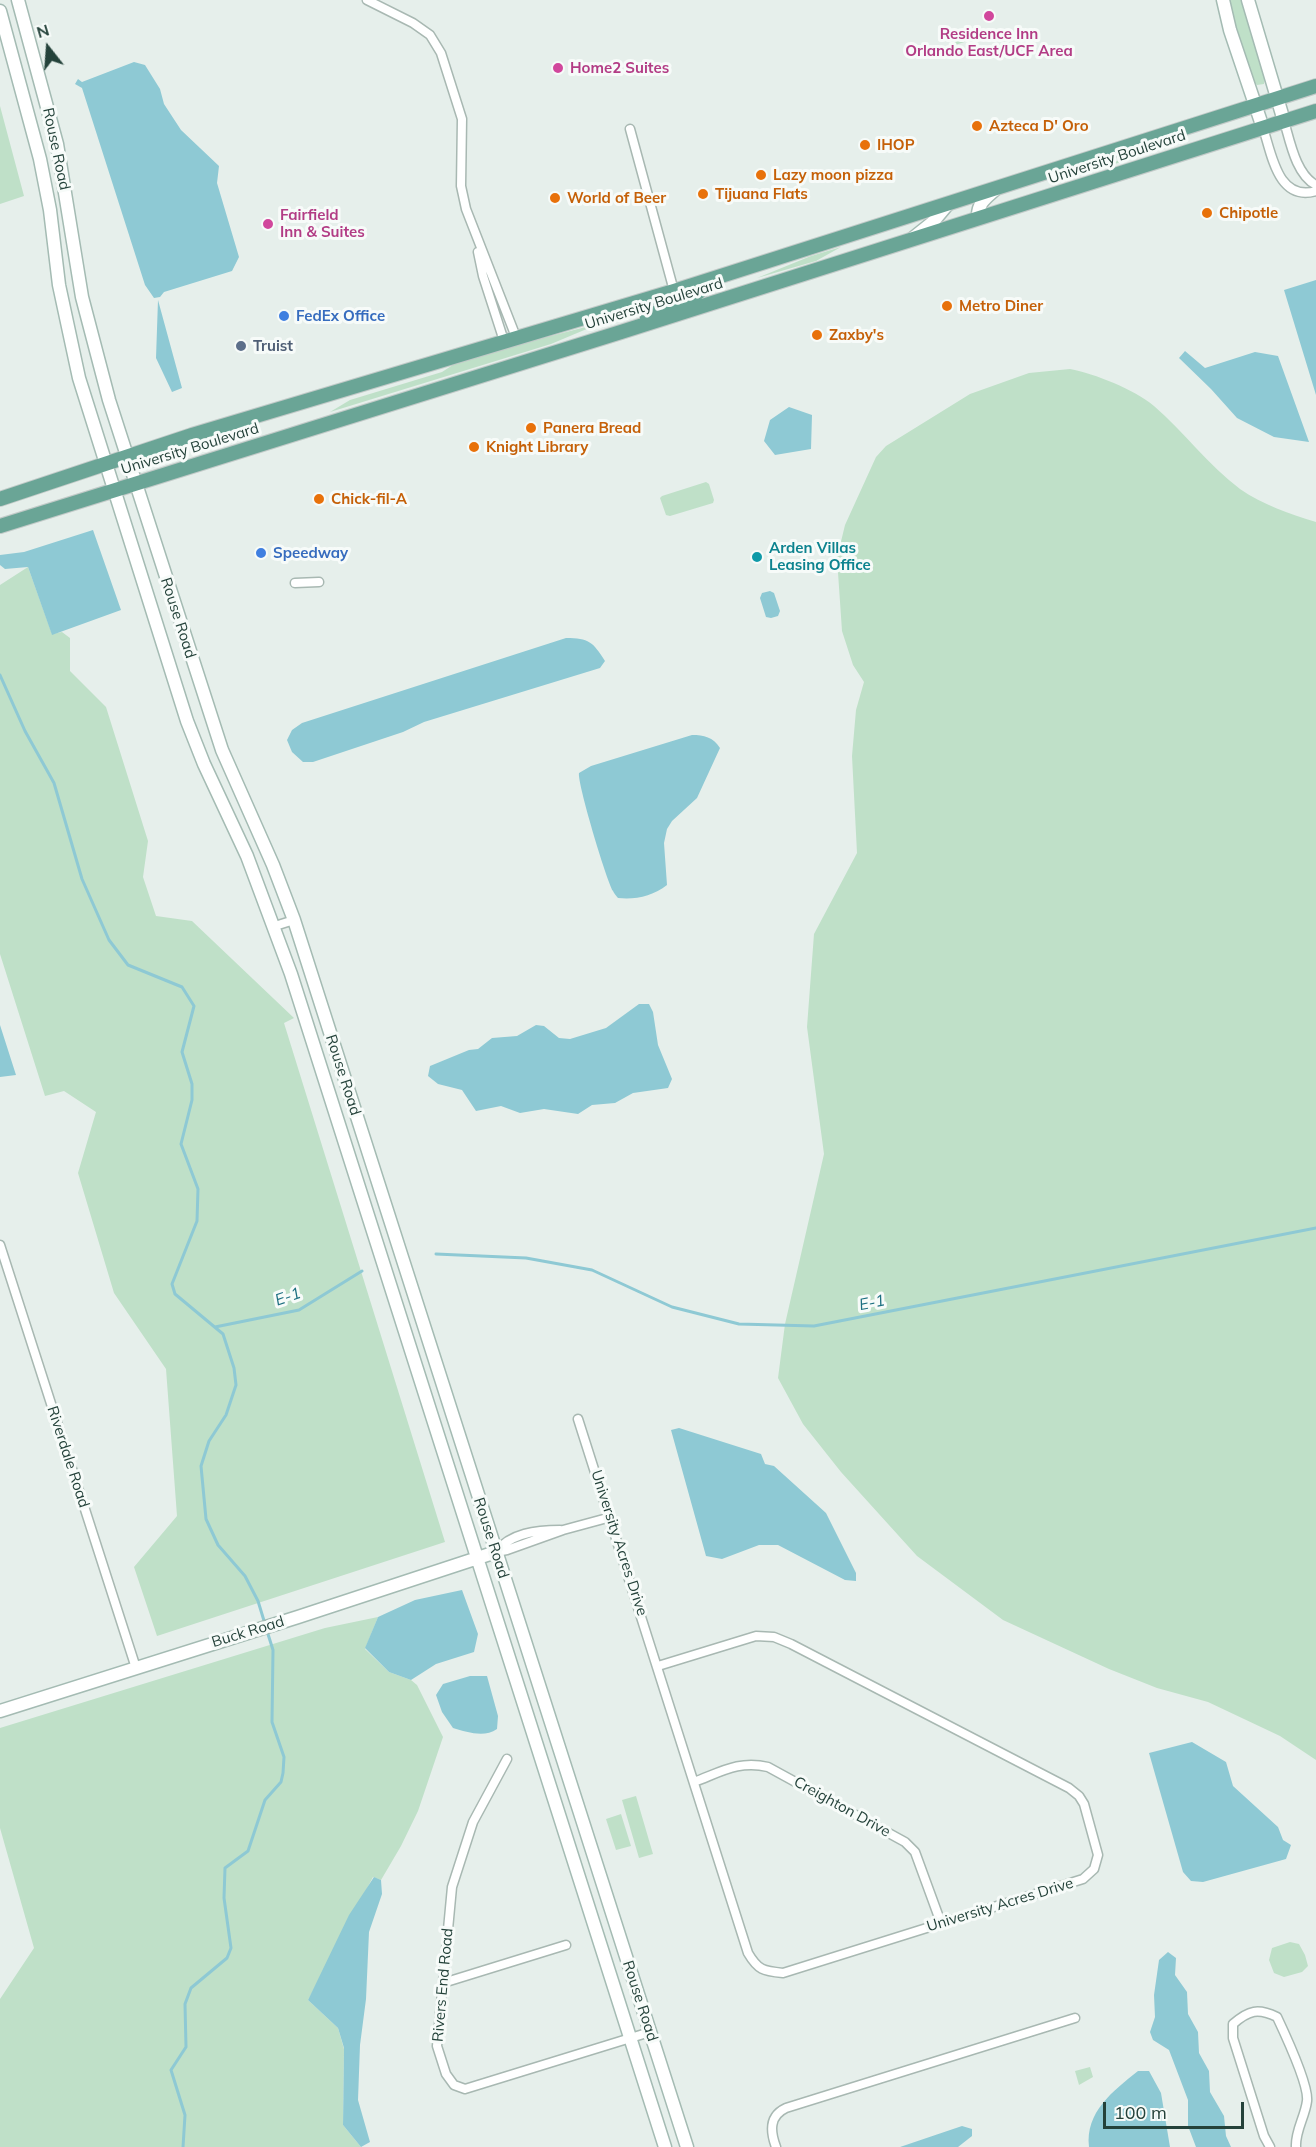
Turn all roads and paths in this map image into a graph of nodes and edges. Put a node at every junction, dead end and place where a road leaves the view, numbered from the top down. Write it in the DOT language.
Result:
graph roads {
  1 [pos="18,0"];
  2 [pos="367,0"];
  3 [pos="1222,0"];
  4 [pos="1248,0"];
  5 [pos="0,11"];
  6 [pos="1316,86"];
  7 [pos="1278,98"];
  8 [pos="1255,106"];
  9 [pos="1316,111"];
  10 [pos="1284,121"];
  11 [pos="1263,128"];
  12 [pos="630,129"];
  13 [pos="1316,185"];
  14 [pos="998,188"];
  15 [pos="1316,191"];
  16 [pos="948,204"];
  17 [pos="978,218"];
  18 [pos="475,237"];
  19 [pos="910,240"];
  20 [pos="724,275"];
  21 [pos="674,291"];
  22 [pos="676,314"];
  23 [pos="621,332"];
  24 [pos="510,339"];
  25 [pos="127,456"];
  26 [pos="105,462"];
  27 [pos="135,483"];
  28 [pos="113,490"];
  29 [pos="0,499"];
  30 [pos="0,526"];
  31 [pos="320,582"];
  32 [pos="295,583"];
  33 [pos="294,920"];
  34 [pos="275,926"];
  35 [pos="0,1245"];
  36 [pos="578,1419"];
  37 [pos="611,1517"];
  38 [pos="495,1551"];
  39 [pos="477,1557"];
  40 [pos="658,1666"];
  41 [pos="136,1668"];
  42 [pos="0,1711"];
  43 [pos="507,1759"];
  44 [pos="694,1782"];
  45 [pos="941,1923"];
  46 [pos="566,1945"];
  47 [pos="443,1983"];
  48 [pos="1076,2018"];
  49 [pos="650,2032"];
  50 [pos="631,2038"];
  51 [pos="665,2147"];
  52 [pos="687,2147"];
  53 [pos="776,2147"];
  54 [pos="1270,2147"];
  55 [pos="1296,2147"];
  1 -- 25 [label="street, Rouse Road"];
  2 -- 18 [label="street"];
  3 -- 8 [label="street"];
  4 -- 7 [label="street"];
  5 -- 26 [label="street, Rouse Road"];
  6 -- 7 [label="main road, University Boulevard"];
  7 -- 8 [label="main road, University Boulevard"];
  7 -- 10 [label="street"];
  8 -- 11 [label="street"];
  8 -- 14 [label="main road, University Boulevard"];
  9 -- 10 [label="main road, University Boulevard"];
  10 -- 11 [label="main road, University Boulevard"];
  10 -- 13 [label="street"];
  11 -- 15 [label="street"];
  11 -- 17 [label="main road, University Boulevard"];
  12 -- 21 [label="street"];
  14 -- 16 [label="main road, University Boulevard"];
  14 -- 17 [label="street"];
  16 -- 19 [label="street"];
  16 -- 20 [label="main road, University Boulevard"];
  17 -- 19 [label="main road, University Boulevard"];
  18 -- 24 [label="street"];
  18 -- 24 [label="street"];
  19 -- 22 [label="main road, University Boulevard"];
  20 -- 21 [label="main road, University Boulevard"];
  20 -- 22 [label="main road"];
  21 -- 23 [label="main road"];
  21 -- 24 [label="main road, University Boulevard"];
  22 -- 23 [label="main road, University Boulevard"];
  23 -- 27 [label="main road, University Boulevard"];
  24 -- 25 [label="main road, University Boulevard"];
  25 -- 26 [label="main road, University Boulevard"];
  25 -- 27 [label="street, Rouse Road"];
  26 -- 28 [label="street, Rouse Road"];
  26 -- 29 [label="main road, University Boulevard"];
  27 -- 28 [label="main road, University Boulevard"];
  27 -- 33 [label="street, Rouse Road"];
  28 -- 30 [label="main road, University Boulevard"];
  28 -- 34 [label="street, Rouse Road"];
  31 -- 32 [label="street"];
  33 -- 34 [label="street"];
  33 -- 38 [label="street, Rouse Road"];
  34 -- 39 [label="street, Rouse Road"];
  35 -- 41 [label="street, Riverdale Road"];
  36 -- 37 [label="street, University Acres Drive"];
  37 -- 38 [label="street, Buck Road"];
  37 -- 40 [label="street, University Acres Drive"];
  38 -- 39 [label="street, Buck Road"];
  38 -- 49 [label="street, Rouse Road"];
  39 -- 41 [label="street, Buck Road"];
  39 -- 50 [label="street, Rouse Road"];
  40 -- 44 [label="street, University Acres Drive"];
  40 -- 45 [label="street, University Acres Drive"];
  41 -- 42 [label="street, Buck Road"];
  43 -- 47 [label="street, Rivers End Road"];
  44 -- 45 [label="street, Creighton Drive"];
  44 -- 45 [label="street, University Acres Drive"];
  46 -- 47 [label="street"];
  47 -- 50 [label="street, Rivers End Road"];
  48 -- 53 [label="street"];
  49 -- 50 [label="street, Rivers End Road"];
  49 -- 52 [label="street, Rouse Road"];
  50 -- 51 [label="street, Rouse Road"];
  54 -- 55 [label="street"];
}
